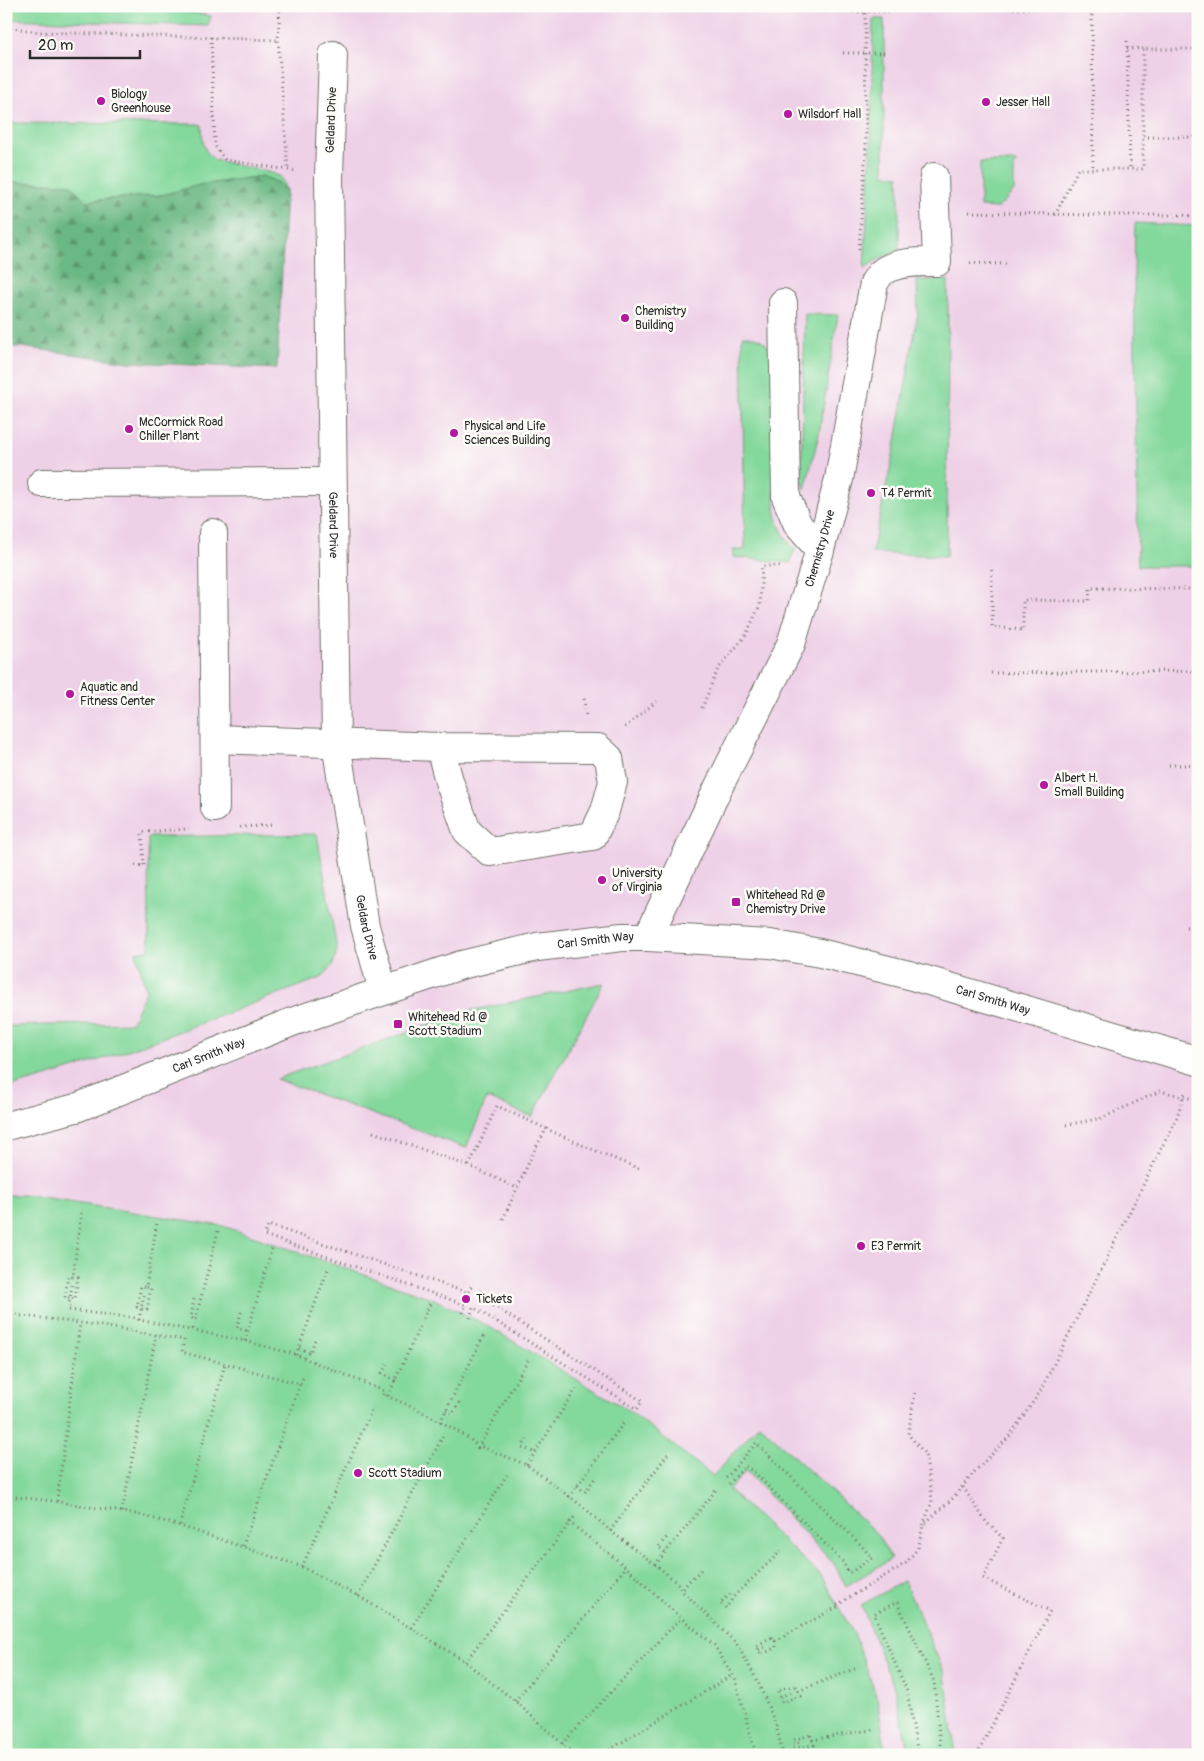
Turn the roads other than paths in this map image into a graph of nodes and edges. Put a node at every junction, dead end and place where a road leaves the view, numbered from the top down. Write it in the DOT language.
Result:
graph roads {
  1 [pos="333,55"];
  2 [pos="934,177"];
  3 [pos="783,303"];
  4 [pos="332,482"];
  5 [pos="42,483"];
  6 [pos="213,533"];
  7 [pos="820,550"];
  8 [pos="215,739"];
  9 [pos="336,743"];
  10 [pos="440,747"];
  11 [pos="215,808"];
  12 [pos="648,937"];
  13 [pos="383,990"];
  14 [pos="1198,1061"];
  15 [pos="6,1126"];
  1 -- 4 [label="street, Geldard Drive"];
  2 -- 7 [label="street, Chemistry Drive"];
  3 -- 7 [label="street"];
  4 -- 5 [label="street"];
  4 -- 9 [label="street, Geldard Drive"];
  6 -- 8 [label="street"];
  7 -- 12 [label="street, Chemistry Drive"];
  8 -- 9 [label="street"];
  8 -- 11 [label="street"];
  9 -- 10 [label="street"];
  9 -- 13 [label="street, Geldard Drive"];
  10 -- 10 [label="street"];
  12 -- 13 [label="street, Carl Smith Way"];
  12 -- 14 [label="street, Carl Smith Way"];
  13 -- 15 [label="street, Carl Smith Way"];
}
